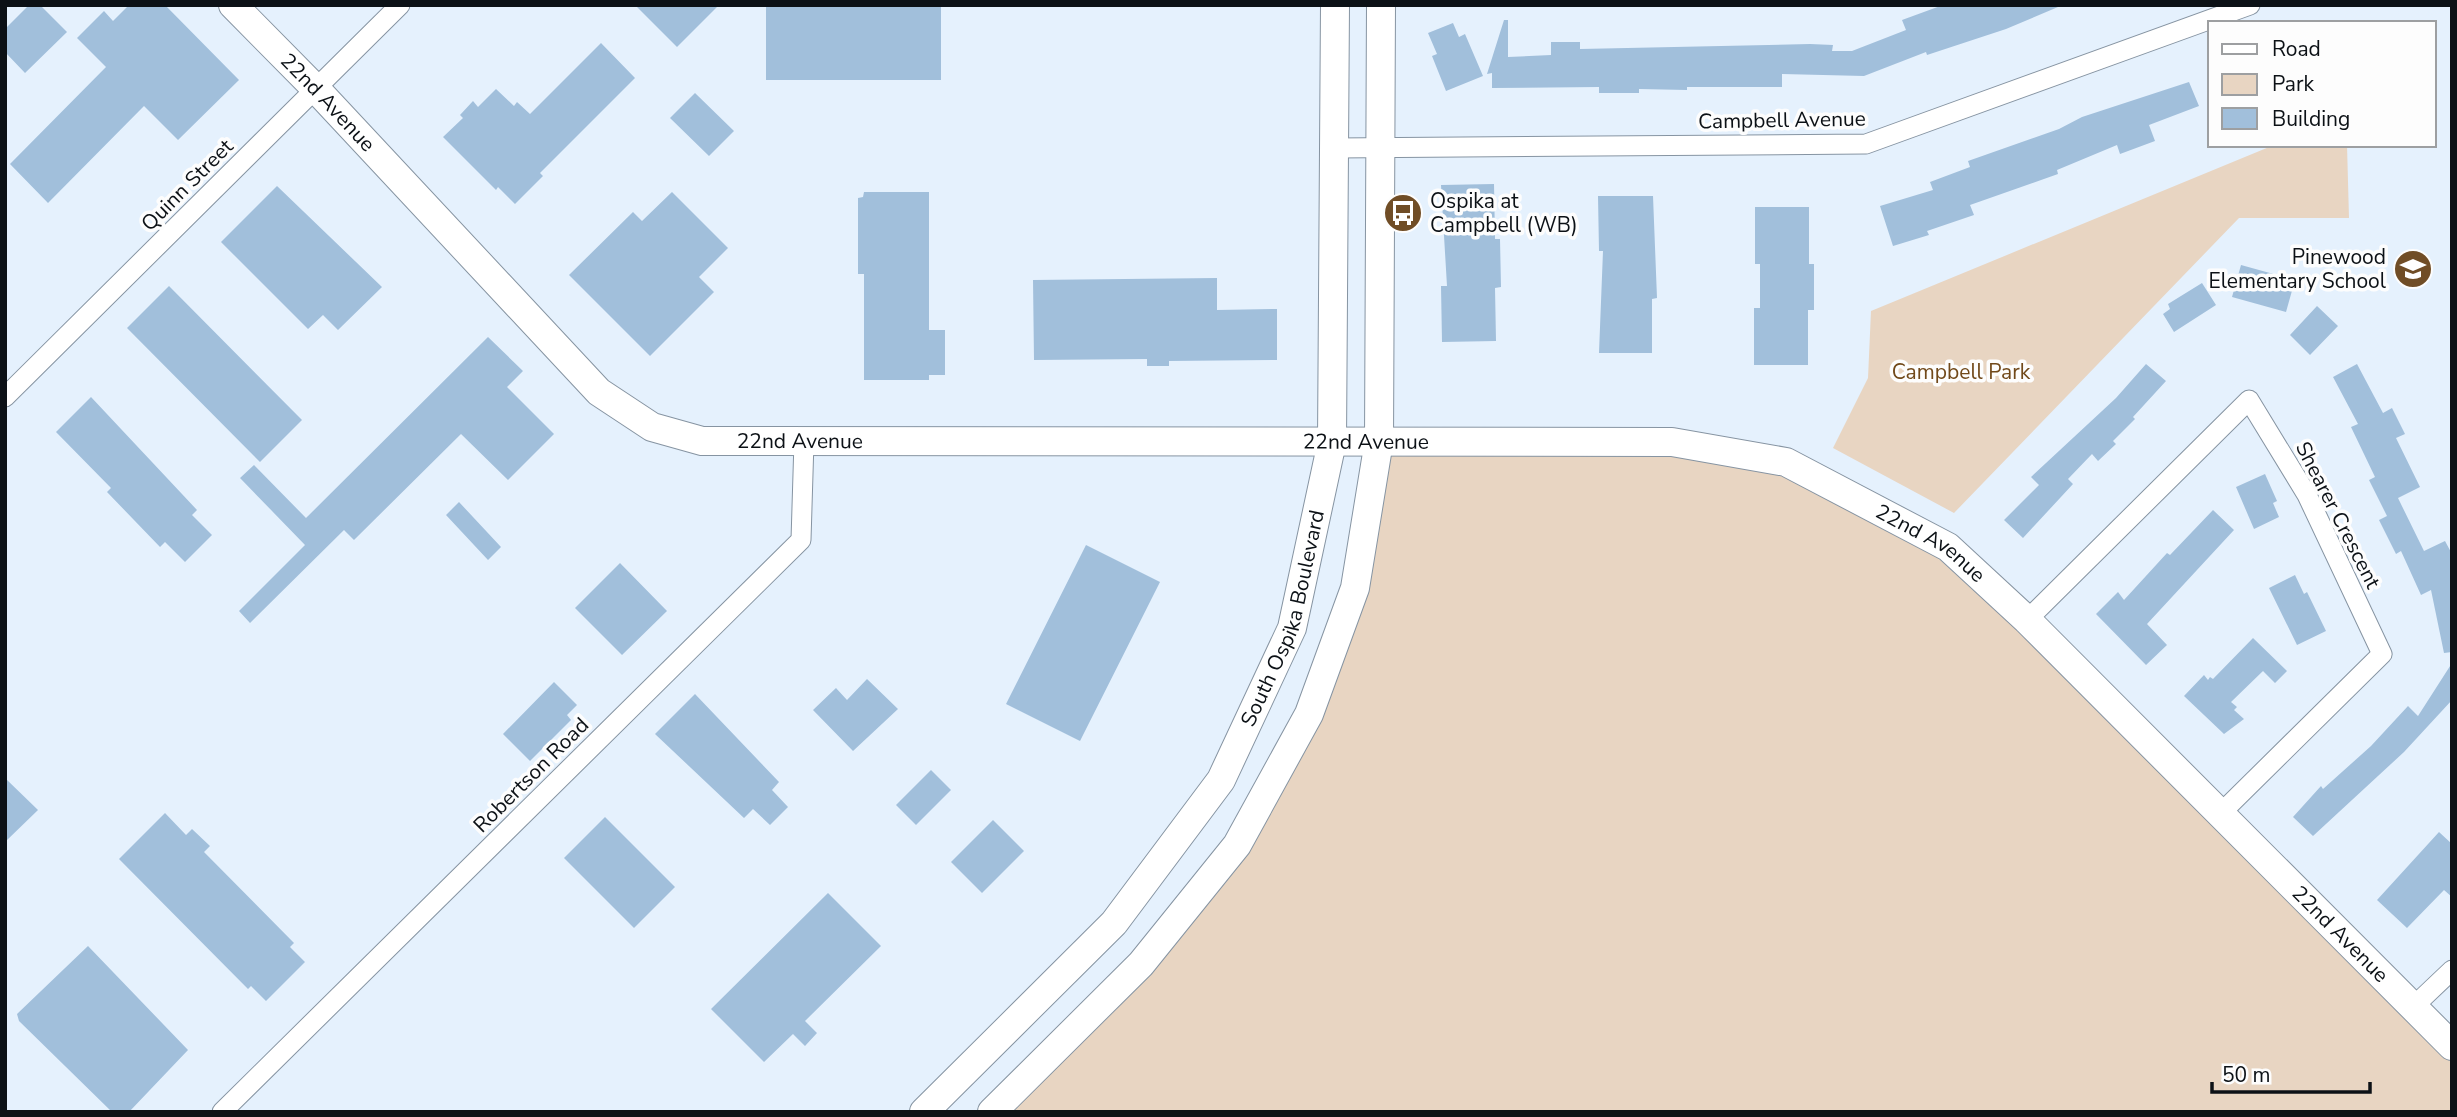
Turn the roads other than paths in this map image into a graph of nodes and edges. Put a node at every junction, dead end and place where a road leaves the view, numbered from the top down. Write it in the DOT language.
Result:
graph roads {
  1 [pos="233,5"];
  2 [pos="400,5"];
  3 [pos="1335,5"];
  4 [pos="1381,5"];
  5 [pos="2250,5"];
  6 [pos="2209,12"];
  7 [pos="316,89"];
  8 [pos="1381,146"];
  9 [pos="1335,148"];
  10 [pos="5,397"];
  11 [pos="804,441"];
  12 [pos="1378,441"];
  13 [pos="1332,442"];
  14 [pos="2027,620"];
  15 [pos="2219,815"];
  16 [pos="2452,970"];
  17 [pos="2413,1007"];
  18 [pos="2452,1046"];
  19 [pos="222,1112"];
  20 [pos="924,1112"];
  21 [pos="992,1112"];
  1 -- 7 [label="street, 22nd Avenue"];
  2 -- 7 [label="street, Quinn Street"];
  3 -- 9 [label="street, South Ospika Boulevard"];
  4 -- 8 [label="street"];
  5 -- 6 [label="street, Campbell Avenue"];
  6 -- 8 [label="street, Campbell Avenue"];
  7 -- 10 [label="street, Quinn Street"];
  7 -- 11 [label="street, 22nd Avenue"];
  8 -- 9 [label="street, Campbell Avenue"];
  8 -- 12 [label="street"];
  9 -- 13 [label="street, South Ospika Boulevard"];
  11 -- 13 [label="street, 22nd Avenue"];
  11 -- 19 [label="street, Robertson Road"];
  12 -- 13 [label="street, 22nd Avenue"];
  12 -- 14 [label="street, 22nd Avenue"];
  12 -- 21 [label="street"];
  13 -- 20 [label="street, South Ospika Boulevard"];
  14 -- 15 [label="street, 22nd Avenue"];
  14 -- 15 [label="street, Shearer Crescent"];
  15 -- 17 [label="street, 22nd Avenue"];
  16 -- 17 [label="street"];
  17 -- 18 [label="street, 22nd Avenue"];
}
